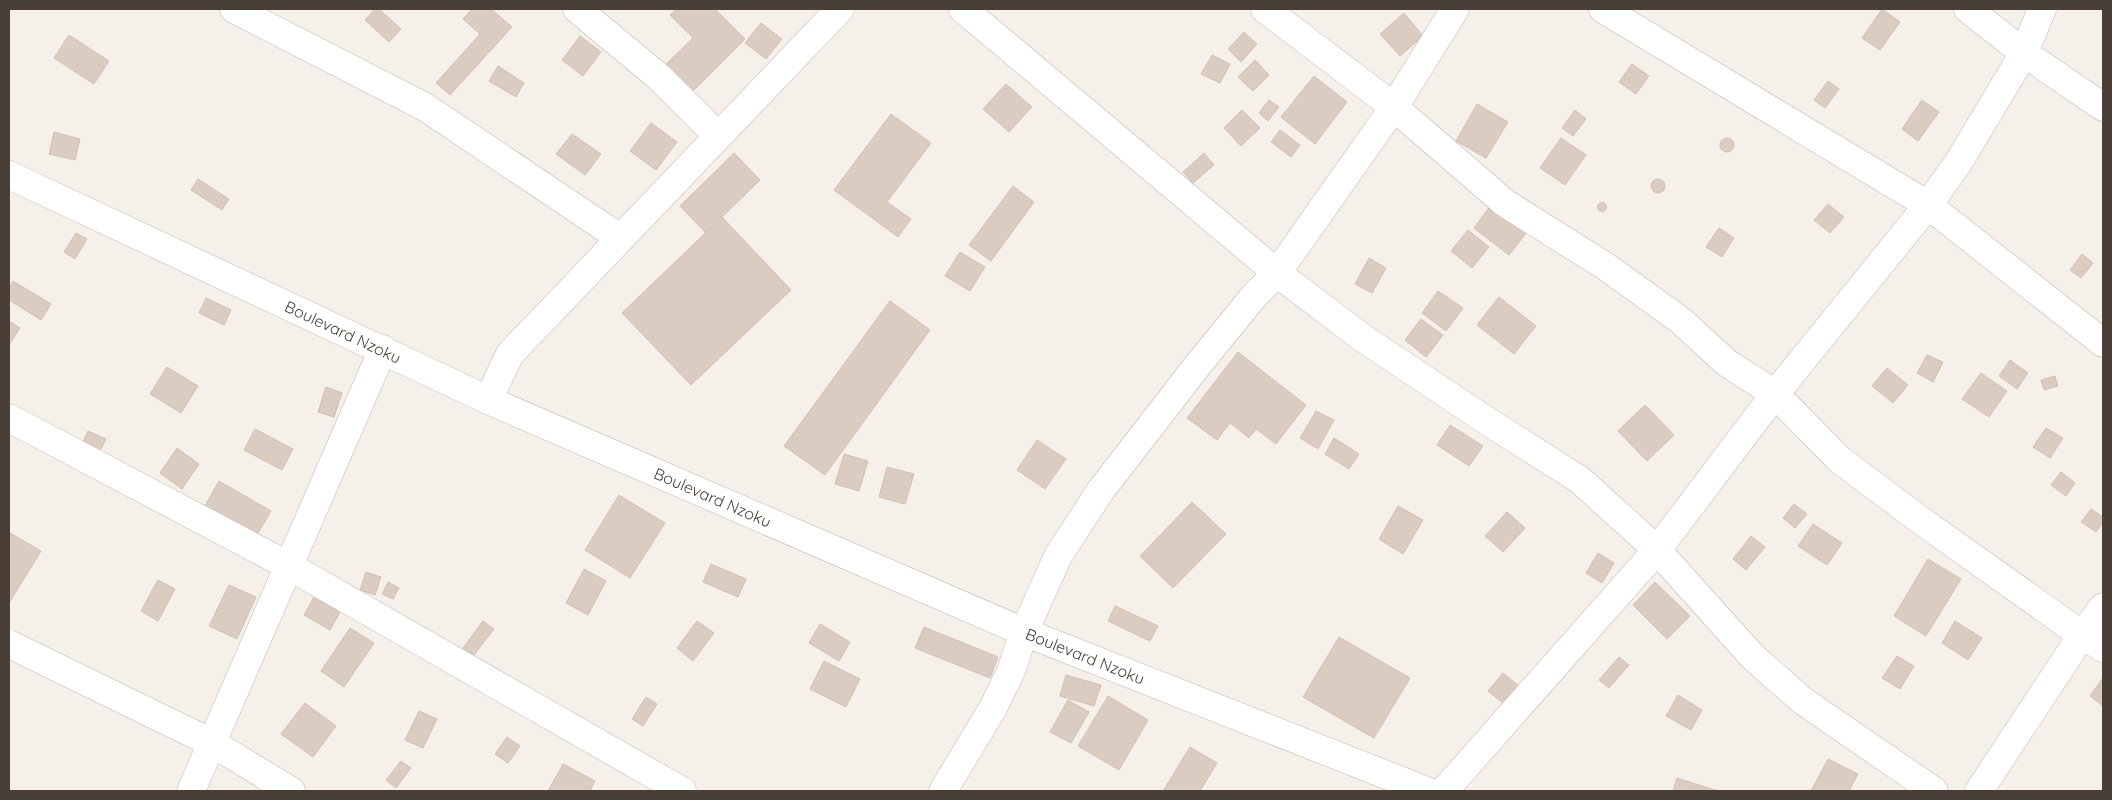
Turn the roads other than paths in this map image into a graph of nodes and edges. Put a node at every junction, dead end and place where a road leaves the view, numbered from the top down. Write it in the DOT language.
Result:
graph roads {
  1 [pos="234,9"];
  2 [pos="577,9"];
  3 [pos="840,9"];
  4 [pos="963,9"];
  5 [pos="1265,9"];
  6 [pos="1455,9"];
  7 [pos="1603,9"];
  8 [pos="1968,9"];
  9 [pos="2042,9"];
  10 [pos="2024,53"];
  11 [pos="1394,107"];
  12 [pos="2103,107"];
  13 [pos="718,136"];
  14 [pos="9,175"];
  15 [pos="1928,205"];
  16 [pos="620,238"];
  17 [pos="1277,273"];
  18 [pos="2103,343"];
  19 [pos="383,349"];
  20 [pos="1775,394"];
  21 [pos="488,400"];
  22 [pos="9,418"];
  23 [pos="1657,550"];
  24 [pos="289,566"];
  25 [pos="2103,607"];
  26 [pos="1024,632"];
  27 [pos="2093,642"];
  28 [pos="9,644"];
  29 [pos="212,743"];
  30 [pos="191,791"];
  31 [pos="291,791"];
  32 [pos="682,791"];
  33 [pos="943,791"];
  34 [pos="1427,791"];
  35 [pos="1444,791"];
  36 [pos="1934,791"];
  37 [pos="1979,791"];
  1 -- 16 [label="street"];
  2 -- 13 [label="street"];
  3 -- 13 [label="street"];
  4 -- 17 [label="street"];
  5 -- 11 [label="street"];
  6 -- 11 [label="street"];
  7 -- 15 [label="street"];
  8 -- 10 [label="street"];
  9 -- 10 [label="street"];
  10 -- 12 [label="street"];
  10 -- 15 [label="street"];
  11 -- 17 [label="street"];
  11 -- 20 [label="street"];
  13 -- 16 [label="street"];
  14 -- 19 [label="street, Boulevard Nzoku"];
  15 -- 18 [label="street"];
  15 -- 20 [label="street"];
  16 -- 21 [label="street"];
  17 -- 23 [label="street"];
  17 -- 26 [label="street"];
  19 -- 21 [label="street, Boulevard Nzoku"];
  19 -- 24 [label="street"];
  20 -- 23 [label="street"];
  20 -- 27 [label="street"];
  21 -- 26 [label="street, Boulevard Nzoku"];
  22 -- 24 [label="street"];
  23 -- 35 [label="street"];
  23 -- 36 [label="street"];
  24 -- 29 [label="street"];
  24 -- 32 [label="street"];
  25 -- 27 [label="street"];
  26 -- 33 [label="street"];
  26 -- 34 [label="street, Boulevard Nzoku"];
  27 -- 37 [label="street"];
  28 -- 29 [label="street"];
  29 -- 30 [label="street"];
  29 -- 31 [label="street"];
}
